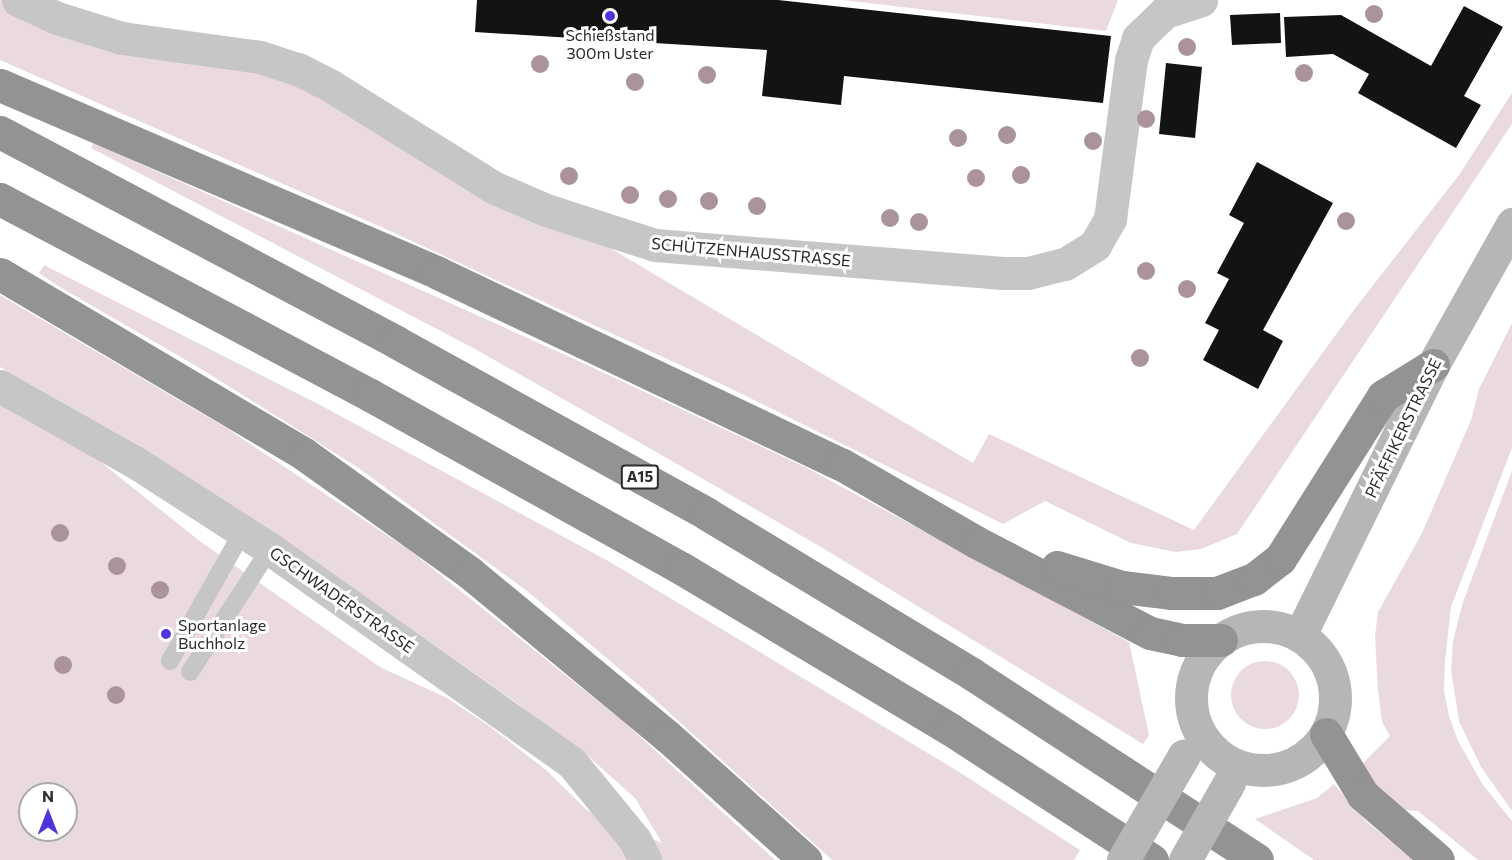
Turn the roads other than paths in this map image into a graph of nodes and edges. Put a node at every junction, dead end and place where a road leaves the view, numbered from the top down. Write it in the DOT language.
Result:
graph roads {
  1 [pos="18,0"];
  2 [pos="1201,0"];
  3 [pos="0,85"];
  4 [pos="0,132"];
  5 [pos="0,199"];
  6 [pos="1512,224"];
  7 [pos="0,274"];
  8 [pos="1433,365"];
  9 [pos="0,386"];
  10 [pos="243,531"];
  11 [pos="976,542"];
  12 [pos="270,549"];
  13 [pos="1300,635"];
  14 [pos="1221,640"];
  15 [pos="170,661"];
  16 [pos="190,672"];
  17 [pos="1326,734"];
  18 [pos="1190,740"];
  19 [pos="1236,775"];
  20 [pos="645,860"];
  21 [pos="805,860"];
  22 [pos="1124,860"];
  23 [pos="1152,860"];
  24 [pos="1185,860"];
  25 [pos="1257,860"];
  26 [pos="1438,860"];
  1 -- 2 [label="street, SCHÜTZENHAUSSTRASSE"];
  3 -- 11 [label="highway"];
  4 -- 25 [label="highway, A15"];
  5 -- 23 [label="highway"];
  6 -- 8 [label="main road, PFÄFFIKERSTRASSE"];
  7 -- 21 [label="highway"];
  8 -- 11 [label="highway"];
  8 -- 13 [label="main road, PFÄFFIKERSTRASSE"];
  9 -- 10 [label="street, GSCHWADERSTRASSE"];
  10 -- 12 [label="street, GSCHWADERSTRASSE"];
  10 -- 15 [label="lane"];
  11 -- 14 [label="highway"];
  12 -- 16 [label="lane"];
  12 -- 20 [label="street, GSCHWADERSTRASSE"];
  13 -- 14 [label="main road"];
  13 -- 17 [label="main road"];
  14 -- 18 [label="main road"];
  17 -- 19 [label="main road"];
  17 -- 26 [label="highway"];
  18 -- 19 [label="main road"];
  18 -- 22 [label="main road, bridge"];
  19 -- 24 [label="main road, bridge"];
}
